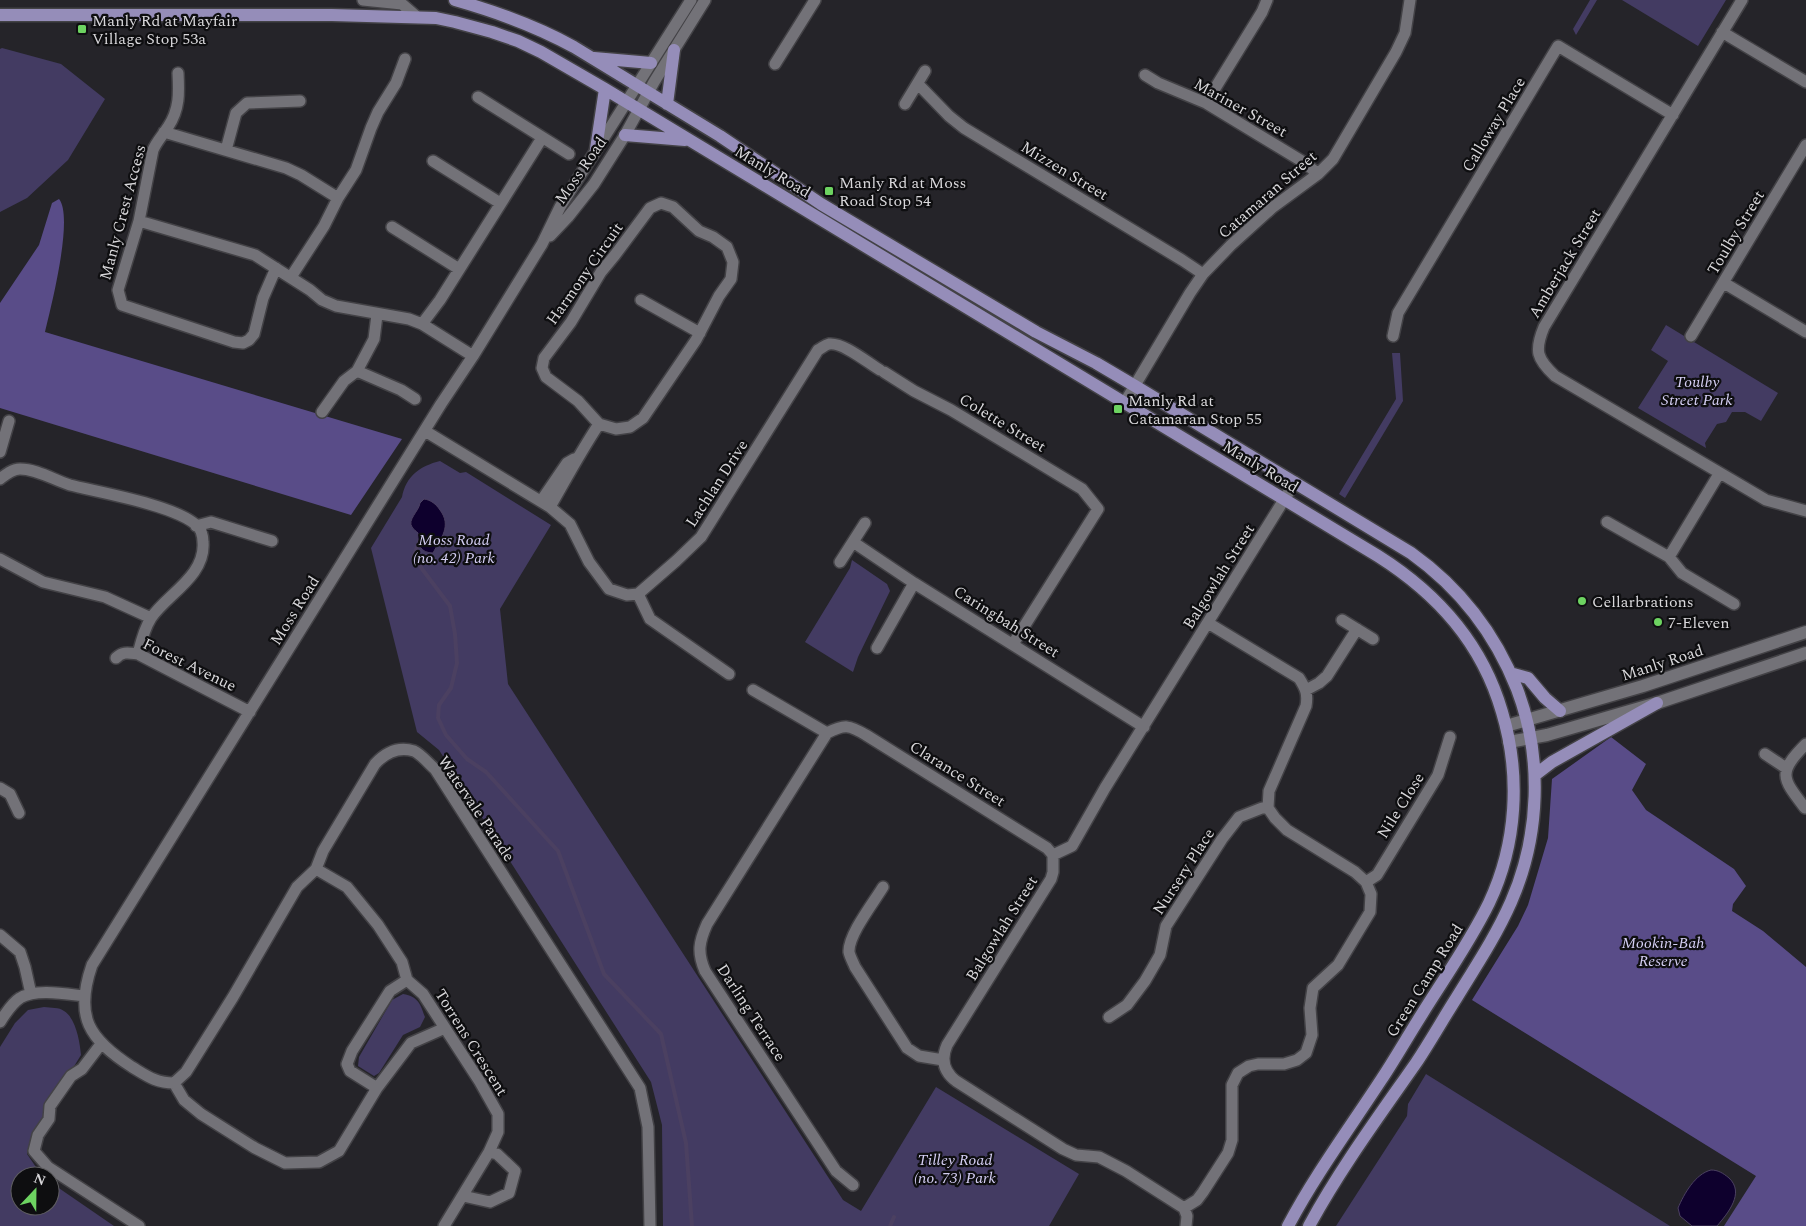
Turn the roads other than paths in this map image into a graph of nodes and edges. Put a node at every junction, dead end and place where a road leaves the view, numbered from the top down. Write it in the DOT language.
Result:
graph roads {
  1 [pos="364,0"];
  2 [pos="455,0"];
  3 [pos="691,0"];
  4 [pos="705,0"];
  5 [pos="815,0"];
  6 [pos="1267,0"];
  7 [pos="1410,0"];
  8 [pos="1742,0"];
  9 [pos="0,15"];
  10 [pos="417,16"];
  11 [pos="1722,32"];
  12 [pos="674,50"];
  13 [pos="589,57"];
  14 [pos="405,58"];
  15 [pos="651,63"];
  16 [pos="776,64"];
  17 [pos="925,71"];
  18 [pos="178,73"];
  19 [pos="1144,75"];
  20 [pos="1806,82"];
  21 [pos="918,84"];
  22 [pos="605,89"];
  23 [pos="643,89"];
  24 [pos="478,97"];
  25 [pos="300,101"];
  26 [pos="626,102"];
  27 [pos="1206,103"];
  28 [pos="668,104"];
  29 [pos="905,104"];
  30 [pos="639,110"];
  31 [pos="1673,115"];
  32 [pos="164,132"];
  33 [pos="625,135"];
  34 [pos="542,138"];
  35 [pos="688,140"];
  36 [pos="1806,145"];
  37 [pos="596,149"];
  38 [pos="226,150"];
  39 [pos="569,154"];
  40 [pos="433,161"];
  41 [pos="1318,174"];
  42 [pos="338,198"];
  43 [pos="500,203"];
  44 [pos="139,221"];
  45 [pos="392,227"];
  46 [pos="542,244"];
  47 [pos="276,268"];
  48 [pos="459,269"];
  49 [pos="1203,274"];
  50 [pos="291,277"];
  51 [pos="1724,283"];
  52 [pos="641,300"];
  53 [pos="378,315"];
  54 [pos="422,324"];
  55 [pos="1806,332"];
  56 [pos="700,333"];
  57 [pos="1393,336"];
  58 [pos="1691,336"];
  59 [pos="826,344"];
  60 [pos="473,356"];
  61 [pos="357,371"];
  62 [pos="1135,386"];
  63 [pos="415,399"];
  64 [pos="1125,402"];
  65 [pos="322,412"];
  66 [pos="9,421"];
  67 [pos="599,424"];
  68 [pos="425,431"];
  69 [pos="0,452"];
  70 [pos="2,473"];
  71 [pos="1719,474"];
  72 [pos="1295,482"];
  73 [pos="1285,500"];
  74 [pos="545,504"];
  75 [pos="1806,511"];
  76 [pos="1607,522"];
  77 [pos="865,523"];
  78 [pos="196,526"];
  79 [pos="272,540"];
  80 [pos="853,542"];
  81 [pos="1669,557"];
  82 [pos="0,559"];
  83 [pos="840,562"];
  84 [pos="914,583"];
  85 [pos="638,594"];
  86 [pos="1734,604"];
  87 [pos="151,618"];
  88 [pos="1342,620"];
  89 [pos="1208,623"];
  90 [pos="1356,629"];
  91 [pos="1806,632"];
  92 [pos="1373,639"];
  93 [pos="1013,644"];
  94 [pos="877,648"];
  95 [pos="1806,653"];
  96 [pos="138,654"];
  97 [pos="116,658"];
  98 [pos="1510,673"];
  99 [pos="729,674"];
  100 [pos="753,690"];
  101 [pos="1306,690"];
  102 [pos="1657,703"];
  103 [pos="250,712"];
  104 [pos="1560,712"];
  105 [pos="1527,721"];
  106 [pos="1144,726"];
  107 [pos="1506,726"];
  108 [pos="827,733"];
  109 [pos="1450,737"];
  110 [pos="1531,738"];
  111 [pos="1510,742"];
  112 [pos="1806,744"];
  113 [pos="1765,754"];
  114 [pos="1786,768"];
  115 [pos="1535,775"];
  116 [pos="0,788"];
  117 [pos="1268,808"];
  118 [pos="1805,808"];
  119 [pos="19,813"];
  120 [pos="1053,855"];
  121 [pos="316,870"];
  122 [pos="1366,882"];
  123 [pos="883,887"];
  124 [pos="0,934"];
  125 [pos="407,980"];
  126 [pos="31,994"];
  127 [pos="84,996"];
  128 [pos="1109,1017"];
  129 [pos="0,1022"];
  130 [pos="445,1028"];
  131 [pos="101,1044"];
  132 [pos="943,1060"];
  133 [pos="174,1083"];
  134 [pos="377,1088"];
  135 [pos="489,1152"];
  136 [pos="853,1185"];
  137 [pos="463,1196"];
  138 [pos="1184,1208"];
  139 [pos="139,1226"];
  140 [pos="444,1226"];
  141 [pos="650,1226"];
  142 [pos="1186,1226"];
  143 [pos="1288,1226"];
  144 [pos="1309,1226"];
  1 -- 10 [label="street"];
  2 -- 13 [label="main road, Manly Road"];
  3 -- 15 [label="street"];
  4 -- 12 [label="street"];
  5 -- 16 [label="street"];
  6 -- 27 [label="street"];
  7 -- 41 [label="street, Catamaran Street"];
  8 -- 11 [label="street, Amberjack Street"];
  9 -- 10 [label="main road, Manly Road"];
  10 -- 22 [label="main road, Manly Road"];
  11 -- 20 [label="street"];
  11 -- 31 [label="street, Amberjack Street"];
  12 -- 23 [label="street"];
  12 -- 28 [label="main road"];
  13 -- 15 [label="main road"];
  13 -- 23 [label="main road, Manly Road"];
  14 -- 42 [label="street"];
  15 -- 23 [label="street"];
  17 -- 21 [label="street"];
  18 -- 32 [label="street, Manly Crest Access"];
  19 -- 27 [label="street, Mariner Street"];
  21 -- 29 [label="street"];
  21 -- 49 [label="street, Mizzen Street"];
  22 -- 26 [label="main road, Manly Road"];
  22 -- 37 [label="main road"];
  23 -- 26 [label="street, Moss Road"];
  23 -- 28 [label="main road, Manly Road"];
  23 -- 30 [label="street, Moss Road"];
  24 -- 34 [label="street"];
  25 -- 38 [label="street"];
  26 -- 30 [label="main road, Manly Road"];
  26 -- 37 [label="street, Moss Road"];
  27 -- 41 [label="street, Mariner Street"];
  28 -- 62 [label="main road, Manly Road"];
  30 -- 33 [label="street, Moss Road"];
  30 -- 35 [label="main road, Manly Road"];
  31 -- 57 [label="street, Calloway Place"];
  31 -- 71 [label="street, Amberjack Street"];
  32 -- 38 [label="street, Manly Crest Access"];
  32 -- 44 [label="street, Manly Crest Access"];
  33 -- 35 [label="main road"];
  33 -- 46 [label="street, Moss Road"];
  34 -- 39 [label="street"];
  34 -- 43 [label="street"];
  35 -- 64 [label="main road, Manly Road"];
  36 -- 51 [label="street, Toulby Street"];
  37 -- 46 [label="street, Moss Road"];
  38 -- 42 [label="street, Manly Crest Access"];
  40 -- 43 [label="street"];
  41 -- 49 [label="street, Catamaran Street"];
  42 -- 50 [label="street"];
  43 -- 48 [label="street"];
  44 -- 47 [label="street"];
  44 -- 47 [label="street, Manly Crest Access"];
  45 -- 48 [label="street"];
  46 -- 60 [label="street, Moss Road"];
  47 -- 50 [label="street"];
  48 -- 54 [label="street"];
  49 -- 62 [label="street, Catamaran Street"];
  50 -- 53 [label="street"];
  51 -- 55 [label="street"];
  51 -- 58 [label="street, Toulby Street"];
  52 -- 56 [label="street"];
  53 -- 54 [label="street"];
  53 -- 61 [label="street"];
  54 -- 60 [label="street"];
  56 -- 67 [label="street, Harmony Circuit"];
  56 -- 67 [label="street, Harmony Circuit"];
  59 -- 85 [label="street, Lachlan Drive"];
  59 -- 93 [label="street, Colette Street"];
  60 -- 68 [label="street, Moss Road"];
  61 -- 63 [label="street"];
  61 -- 65 [label="street"];
  62 -- 64 [label="street, Catamaran Street"];
  62 -- 72 [label="main road, Manly Road"];
  64 -- 73 [label="main road, Manly Road"];
  66 -- 69 [label="street"];
  67 -- 74 [label="street"];
  68 -- 74 [label="street"];
  68 -- 103 [label="street, Moss Road"];
  70 -- 78 [label="street"];
  71 -- 75 [label="street, Amberjack Street"];
  71 -- 81 [label="street"];
  72 -- 73 [label="street, Balgowlah Street"];
  72 -- 98 [label="main road, Manly Road"];
  73 -- 89 [label="street, Balgowlah Street"];
  73 -- 107 [label="main road, Manly Road"];
  74 -- 85 [label="street"];
  76 -- 81 [label="street"];
  77 -- 80 [label="street"];
  78 -- 79 [label="street"];
  78 -- 87 [label="street"];
  80 -- 83 [label="street"];
  80 -- 84 [label="street, Caringbah Street"];
  81 -- 86 [label="street"];
  82 -- 87 [label="street"];
  84 -- 93 [label="street, Caringbah Street"];
  84 -- 94 [label="street"];
  85 -- 99 [label="street"];
  87 -- 96 [label="street"];
  88 -- 90 [label="street"];
  89 -- 101 [label="street"];
  89 -- 106 [label="street, Balgowlah Street"];
  90 -- 92 [label="street"];
  90 -- 101 [label="street"];
  91 -- 104 [label="main road, Manly Road"];
  93 -- 106 [label="street, Caringbah Street"];
  95 -- 102 [label="main road"];
  96 -- 97 [label="street, Forest Avenue"];
  96 -- 103 [label="street, Forest Avenue"];
  98 -- 104 [label="main road"];
  98 -- 105 [label="main road, Manly Road"];
  100 -- 108 [label="street"];
  101 -- 117 [label="street"];
  102 -- 110 [label="main road"];
  102 -- 115 [label="main road"];
  103 -- 127 [label="street, Moss Road"];
  104 -- 105 [label="main road, Manly Road"];
  105 -- 107 [label="main road, Manly Road"];
  105 -- 110 [label="main road, Manly Road"];
  106 -- 120 [label="street, Balgowlah Street"];
  107 -- 111 [label="main road, Green Camp Road"];
  108 -- 120 [label="street, Clarance Street"];
  108 -- 136 [label="street, Darling Terrace"];
  109 -- 122 [label="street, Nile Close"];
  110 -- 111 [label="main road"];
  110 -- 115 [label="main road, Manly Road"];
  111 -- 143 [label="main road, Green Camp Road"];
  112 -- 114 [label="street"];
  113 -- 114 [label="street"];
  114 -- 118 [label="street"];
  115 -- 144 [label="main road"];
  116 -- 119 [label="street"];
  117 -- 122 [label="street"];
  117 -- 128 [label="street, Nursery Place"];
  120 -- 132 [label="street, Balgowlah Street"];
  121 -- 125 [label="street, Torrens Crescent"];
  121 -- 133 [label="street, Watervale Parade"];
  121 -- 141 [label="street, Watervale Parade"];
  122 -- 138 [label="street"];
  123 -- 132 [label="street"];
  124 -- 126 [label="street"];
  125 -- 130 [label="street, Torrens Crescent"];
  125 -- 134 [label="street"];
  126 -- 127 [label="street"];
  126 -- 129 [label="street"];
  127 -- 131 [label="street"];
  130 -- 134 [label="street"];
  130 -- 135 [label="street, Torrens Crescent"];
  131 -- 133 [label="street"];
  131 -- 139 [label="street"];
  132 -- 138 [label="street"];
  133 -- 134 [label="street"];
  135 -- 137 [label="street, Torrens Crescent"];
  135 -- 137 [label="street"];
  137 -- 140 [label="street, Torrens Crescent"];
  138 -- 142 [label="street"];
}
